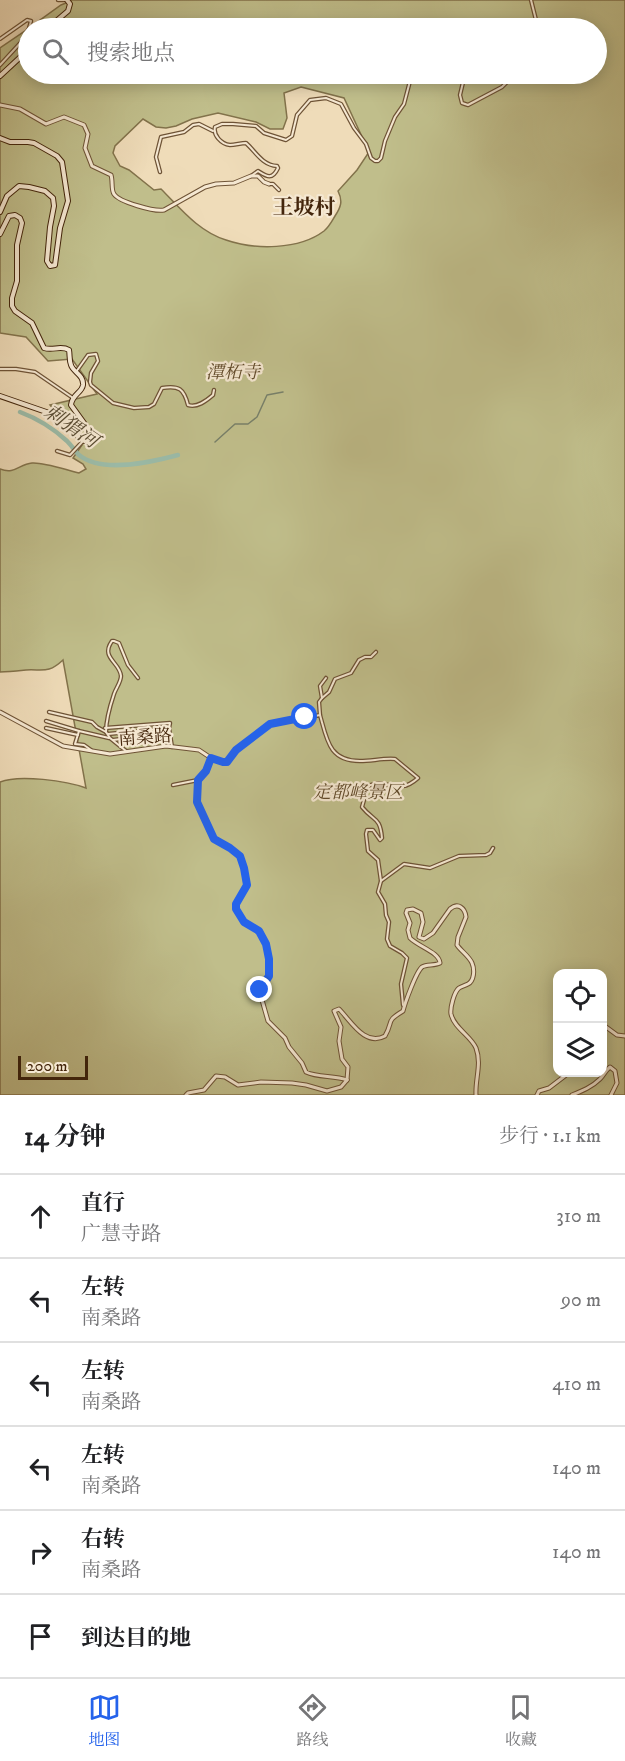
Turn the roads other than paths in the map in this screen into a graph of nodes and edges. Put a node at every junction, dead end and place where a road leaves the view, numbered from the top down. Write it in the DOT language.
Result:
graph roads {
  1 [pos="58,0"];
  2 [pos="67,0"];
  3 [pos="531,0"];
  4 [pos="60,18"];
  5 [pos="536,18"];
  6 [pos="18,26"];
  7 [pos="0,39"];
  8 [pos="18,46"];
  9 [pos="18,59"];
  10 [pos="0,65"];
  11 [pos="0,76"];
  12 [pos="409,84"];
  13 [pos="462,84"];
  14 [pos="505,84"];
  15 [pos="0,105"];
  16 [pos="213,131"];
  17 [pos="0,138"];
  18 [pos="160,172"];
  19 [pos="251,176"];
  20 [pos="269,184"];
  21 [pos="279,190"];
  22 [pos="0,212"];
  23 [pos="0,234"];
  24 [pos="0,369"];
  25 [pos="76,372"];
  26 [pos="213,390"];
  27 [pos="0,396"];
  28 [pos="73,398"];
  29 [pos="83,441"];
  30 [pos="57,450"];
  31 [pos="376,652"];
  32 [pos="138,678"];
  33 [pos="326,678"];
  34 [pos="321,698"];
  35 [pos="0,712"];
  36 [pos="49,712"];
  37 [pos="320,715"];
  38 [pos="46,721"];
  39 [pos="46,728"];
  40 [pos="169,728"];
  41 [pos="79,731"];
  42 [pos="106,731"];
  43 [pos="170,733"];
  44 [pos="78,735"];
  45 [pos="111,739"];
  46 [pos="172,747"];
  47 [pos="127,751"];
  48 [pos="93,752"];
  49 [pos="211,758"];
  50 [pos="198,780"];
  51 [pos="173,785"];
  52 [pos="493,848"];
  53 [pos="381,881"];
  54 [pos="404,1008"];
  55 [pos="607,1027"];
  56 [pos="625,1036"];
  57 [pos="563,1077"];
  58 [pos="347,1080"];
  59 [pos="186,1095"];
  60 [pos="476,1095"];
  61 [pos="537,1095"];
  62 [pos="572,1095"];
  63 [pos="611,1095"];
  1 -- 2 [label="street"];
  2 -- 4 [label="main road"];
  3 -- 5 [label="street"];
  6 -- 7 [label="street"];
  8 -- 10 [label="street"];
  9 -- 11 [label="main road"];
  12 -- 16 [label="street"];
  13 -- 14 [label="street"];
  15 -- 19 [label="street"];
  16 -- 18 [label="street"];
  16 -- 19 [label="street"];
  17 -- 22 [label="main road"];
  19 -- 20 [label="street"];
  20 -- 21 [label="street"];
  23 -- 25 [label="main road"];
  24 -- 28 [label="street"];
  25 -- 26 [label="street"];
  25 -- 28 [label="main road"];
  27 -- 28 [label="main road"];
  29 -- 30 [label="street"];
  31 -- 34 [label="street"];
  32 -- 42 [label="street"];
  33 -- 34 [label="street"];
  34 -- 37 [label="street"];
  35 -- 48 [label="street, 南桑路"];
  36 -- 42 [label="street"];
  37 -- 49 [label="street"];
  37 -- 53 [label="street"];
  38 -- 41 [label="street"];
  39 -- 44 [label="street"];
  40 -- 42 [label="street"];
  40 -- 42 [label="street"];
  40 -- 43 [label="street"];
  41 -- 44 [label="street"];
  41 -- 45 [label="street"];
  42 -- 45 [label="street"];
  43 -- 45 [label="street"];
  43 -- 46 [label="street"];
  44 -- 48 [label="street"];
  45 -- 47 [label="street"];
  46 -- 47 [label="street, 南桑路"];
  46 -- 49 [label="street, 南桑路"];
  47 -- 48 [label="street, 南桑路"];
  49 -- 50 [label="street"];
  50 -- 51 [label="street"];
  50 -- 58 [label="street"];
  52 -- 53 [label="street"];
  53 -- 54 [label="street"];
  54 -- 58 [label="street"];
  54 -- 60 [label="street"];
  55 -- 56 [label="street"];
  57 -- 61 [label="street"];
  58 -- 59 [label="street"];
  62 -- 63 [label="street"];
}
